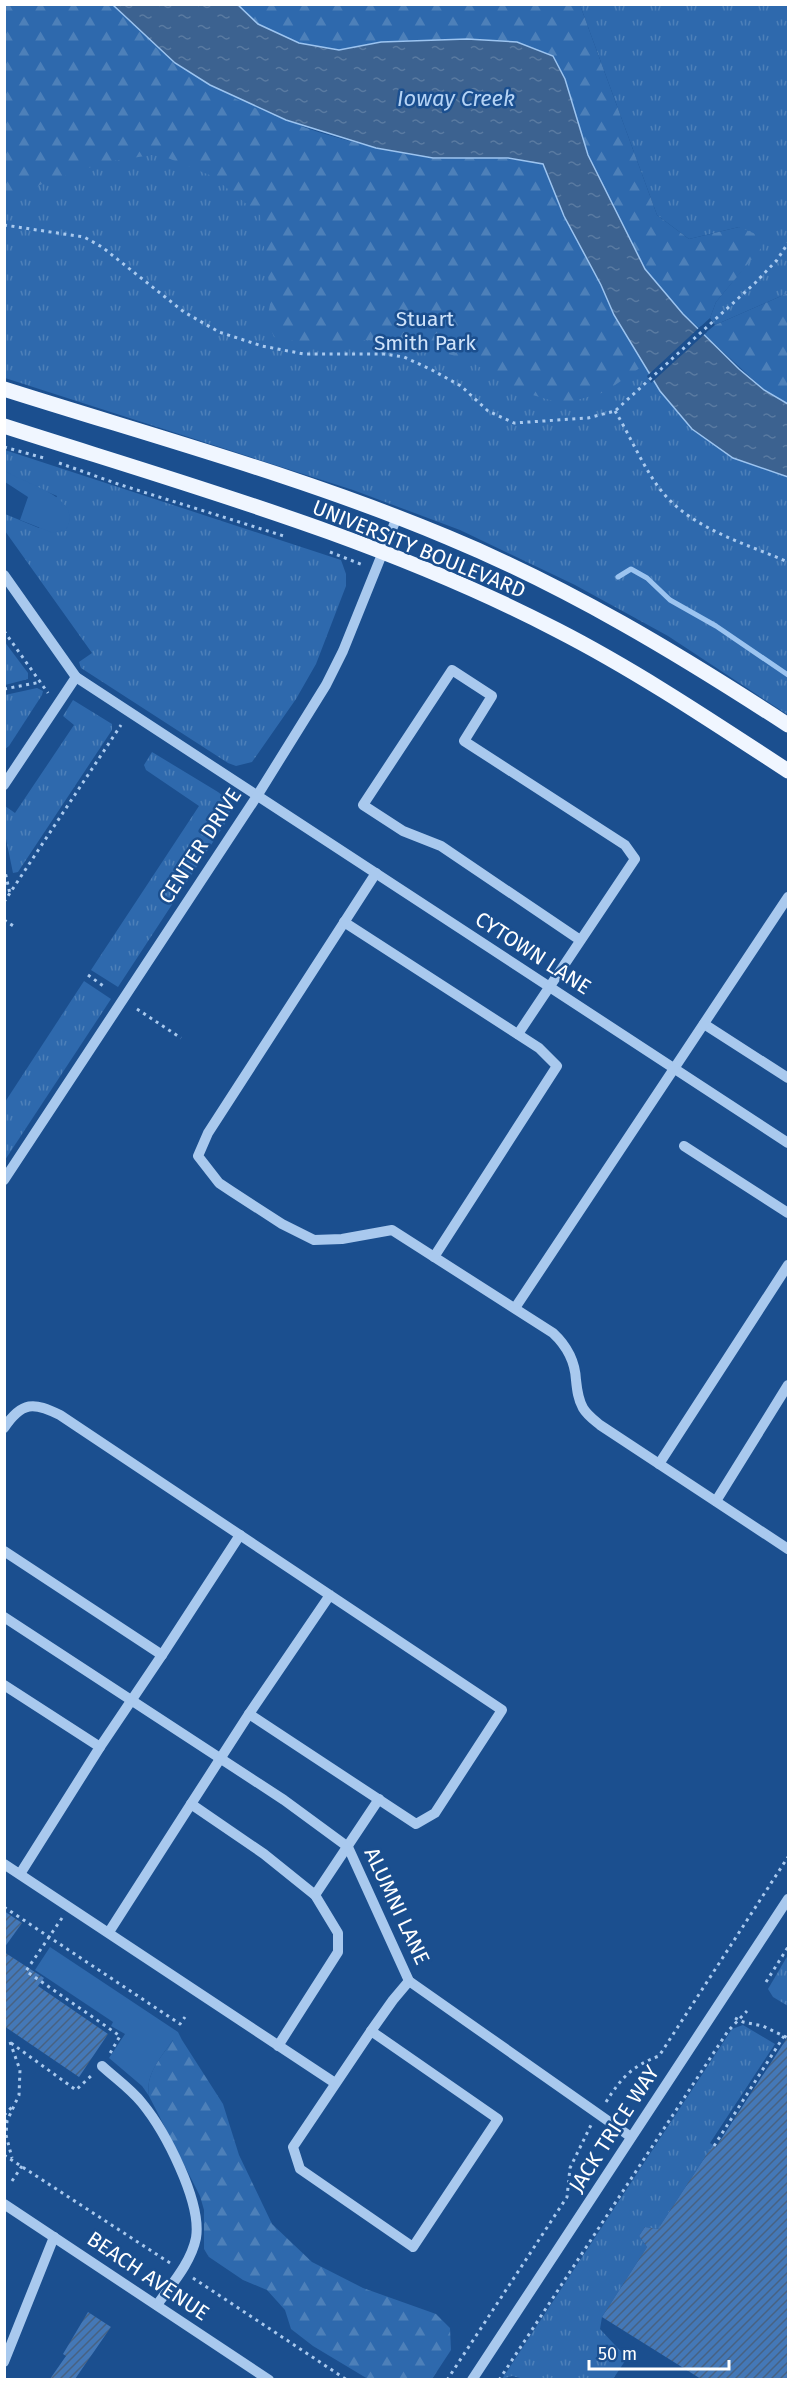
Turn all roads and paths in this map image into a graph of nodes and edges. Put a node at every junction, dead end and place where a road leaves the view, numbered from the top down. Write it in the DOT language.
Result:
graph roads {
  1 [pos="4,225"];
  2 [pos="789,243"];
  3 [pos="4,389"];
  4 [pos="615,411"];
  5 [pos="4,426"];
  6 [pos="4,447"];
  7 [pos="46,459"];
  8 [pos="55,462"];
  9 [pos="397,517"];
  10 [pos="293,539"];
  11 [pos="329,552"];
  12 [pos="382,553"];
  13 [pos="337,555"];
  14 [pos="789,562"];
  15 [pos="4,575"];
  16 [pos="4,631"];
  17 [pos="76,677"];
  18 [pos="41,682"];
  19 [pos="4,689"];
  20 [pos="42,702"];
  21 [pos="121,725"];
  22 [pos="789,725"];
  23 [pos="789,771"];
  24 [pos="4,785"];
  25 [pos="257,795"];
  26 [pos="4,867"];
  27 [pos="376,873"];
  28 [pos="10,894"];
  29 [pos="789,897"];
  30 [pos="5,901"];
  31 [pos="4,920"];
  32 [pos="344,922"];
  33 [pos="15,927"];
  34 [pos="580,940"];
  35 [pos="88,975"];
  36 [pos="550,987"];
  37 [pos="106,988"];
  38 [pos="137,1009"];
  39 [pos="704,1023"];
  40 [pos="518,1034"];
  41 [pos="181,1038"];
  42 [pos="675,1068"];
  43 [pos="789,1078"];
  44 [pos="789,1143"];
  45 [pos="684,1146"];
  46 [pos="4,1180"];
  47 [pos="789,1213"];
  48 [pos="434,1257"];
  49 [pos="789,1266"];
  50 [pos="515,1308"];
  51 [pos="789,1385"];
  52 [pos="4,1428"];
  53 [pos="659,1464"];
  54 [pos="716,1501"];
  55 [pos="240,1535"];
  56 [pos="789,1549"];
  57 [pos="4,1551"];
  58 [pos="330,1595"];
  59 [pos="4,1617"];
  60 [pos="162,1655"];
  61 [pos="4,1685"];
  62 [pos="131,1700"];
  63 [pos="249,1714"];
  64 [pos="100,1748"];
  65 [pos="220,1758"];
  66 [pos="379,1799"];
  67 [pos="191,1804"];
  68 [pos="348,1847"];
  69 [pos="789,1857"];
  70 [pos="4,1864"];
  71 [pos="20,1874"];
  72 [pos="315,1895"];
  73 [pos="789,1899"];
  74 [pos="4,1907"];
  75 [pos="64,1914"];
  76 [pos="109,1932"];
  77 [pos="49,1937"];
  78 [pos="789,1947"];
  79 [pos="409,1981"];
  80 [pos="766,1982"];
  81 [pos="747,2011"];
  82 [pos="185,2017"];
  83 [pos="736,2019"];
  84 [pos="371,2031"];
  85 [pos="786,2037"];
  86 [pos="278,2046"];
  87 [pos="659,2056"];
  88 [pos="102,2066"];
  89 [pos="335,2083"];
  90 [pos="14,2106"];
  91 [pos="4,2115"];
  92 [pos="632,2137"];
  93 [pos="714,2146"];
  94 [pos="4,2155"];
  95 [pos="13,2160"];
  96 [pos="22,2166"];
  97 [pos="12,2181"];
  98 [pos="567,2197"];
  99 [pos="4,2204"];
  100 [pos="54,2237"];
  101 [pos="174,2266"];
  102 [pos="188,2275"];
  103 [pos="157,2305"];
  104 [pos="4,2362"];
  105 [pos="269,2379"];
  106 [pos="347,2379"];
  107 [pos="447,2379"];
  108 [pos="472,2379"];
  109 [pos="499,2379"];
  1 -- 4 [label="path"];
  2 -- 4 [label="path"];
  3 -- 9 [label="main road, UNIVERSITY BOULEVARD"];
  4 -- 14 [label="path"];
  5 -- 12 [label="main road, UNIVERSITY BOULEVARD"];
  6 -- 7 [label="path"];
  8 -- 10 [label="path"];
  9 -- 12 [label="street, CENTER DRIVE"];
  9 -- 22 [label="main road, UNIVERSITY BOULEVARD"];
  11 -- 13 [label="path"];
  12 -- 23 [label="main road, UNIVERSITY BOULEVARD"];
  12 -- 25 [label="street, CENTER DRIVE"];
  15 -- 17 [label="street"];
  16 -- 18 [label="path"];
  17 -- 24 [label="street"];
  17 -- 25 [label="street, CYTOWN LANE"];
  18 -- 19 [label="path"];
  18 -- 20 [label="path"];
  21 -- 28 [label="path"];
  25 -- 27 [label="street, CYTOWN LANE"];
  25 -- 46 [label="street, CENTER DRIVE"];
  26 -- 28 [label="path"];
  27 -- 32 [label="street"];
  27 -- 36 [label="street, CYTOWN LANE"];
  28 -- 30 [label="path"];
  29 -- 39 [label="street"];
  31 -- 33 [label="path"];
  32 -- 40 [label="street"];
  32 -- 48 [label="street"];
  34 -- 34 [label="street"];
  34 -- 36 [label="street"];
  35 -- 37 [label="path"];
  36 -- 40 [label="street"];
  36 -- 42 [label="street, CYTOWN LANE"];
  38 -- 41 [label="path"];
  39 -- 42 [label="street"];
  39 -- 43 [label="street"];
  40 -- 48 [label="street"];
  42 -- 44 [label="street, CYTOWN LANE"];
  42 -- 50 [label="street"];
  45 -- 47 [label="street"];
  48 -- 50 [label="street"];
  49 -- 53 [label="street"];
  50 -- 53 [label="street"];
  51 -- 54 [label="street"];
  52 -- 55 [label="street"];
  53 -- 54 [label="street"];
  54 -- 56 [label="street"];
  55 -- 58 [label="street"];
  55 -- 60 [label="street"];
  57 -- 60 [label="street"];
  58 -- 63 [label="street"];
  58 -- 66 [label="street"];
  59 -- 62 [label="street, ALUMNI LANE"];
  60 -- 62 [label="street"];
  61 -- 64 [label="street"];
  62 -- 64 [label="street"];
  62 -- 65 [label="street, ALUMNI LANE"];
  63 -- 65 [label="street"];
  63 -- 66 [label="street"];
  64 -- 71 [label="street"];
  65 -- 67 [label="street"];
  65 -- 68 [label="street, ALUMNI LANE"];
  66 -- 68 [label="street"];
  67 -- 72 [label="street"];
  67 -- 76 [label="street"];
  68 -- 72 [label="street"];
  68 -- 79 [label="street, ALUMNI LANE"];
  69 -- 87 [label="path"];
  70 -- 71 [label="street"];
  71 -- 76 [label="street"];
  72 -- 86 [label="street"];
  73 -- 92 [label="street, JACK TRICE WAY"];
  74 -- 77 [label="path"];
  75 -- 77 [label="path"];
  76 -- 86 [label="street"];
  77 -- 82 [label="path"];
  77 -- 88 [label="path"];
  78 -- 80 [label="path"];
  79 -- 84 [label="street"];
  79 -- 92 [label="street, ALUMNI LANE"];
  81 -- 83 [label="path"];
  83 -- 85 [label="path"];
  83 -- 109 [label="path"];
  84 -- 89 [label="street"];
  84 -- 89 [label="street"];
  85 -- 93 [label="path"];
  86 -- 89 [label="street"];
  88 -- 90 [label="path"];
  88 -- 103 [label="street"];
  90 -- 91 [label="path"];
  90 -- 95 [label="path"];
  92 -- 108 [label="street, JACK TRICE WAY"];
  94 -- 95 [label="path"];
  95 -- 96 [label="path"];
  96 -- 97 [label="path"];
  96 -- 101 [label="path"];
  98 -- 107 [label="path"];
  99 -- 100 [label="street, BEACH AVENUE"];
  100 -- 103 [label="street, BEACH AVENUE"];
  100 -- 104 [label="street"];
  102 -- 106 [label="path"];
  103 -- 105 [label="street, BEACH AVENUE"];
}
